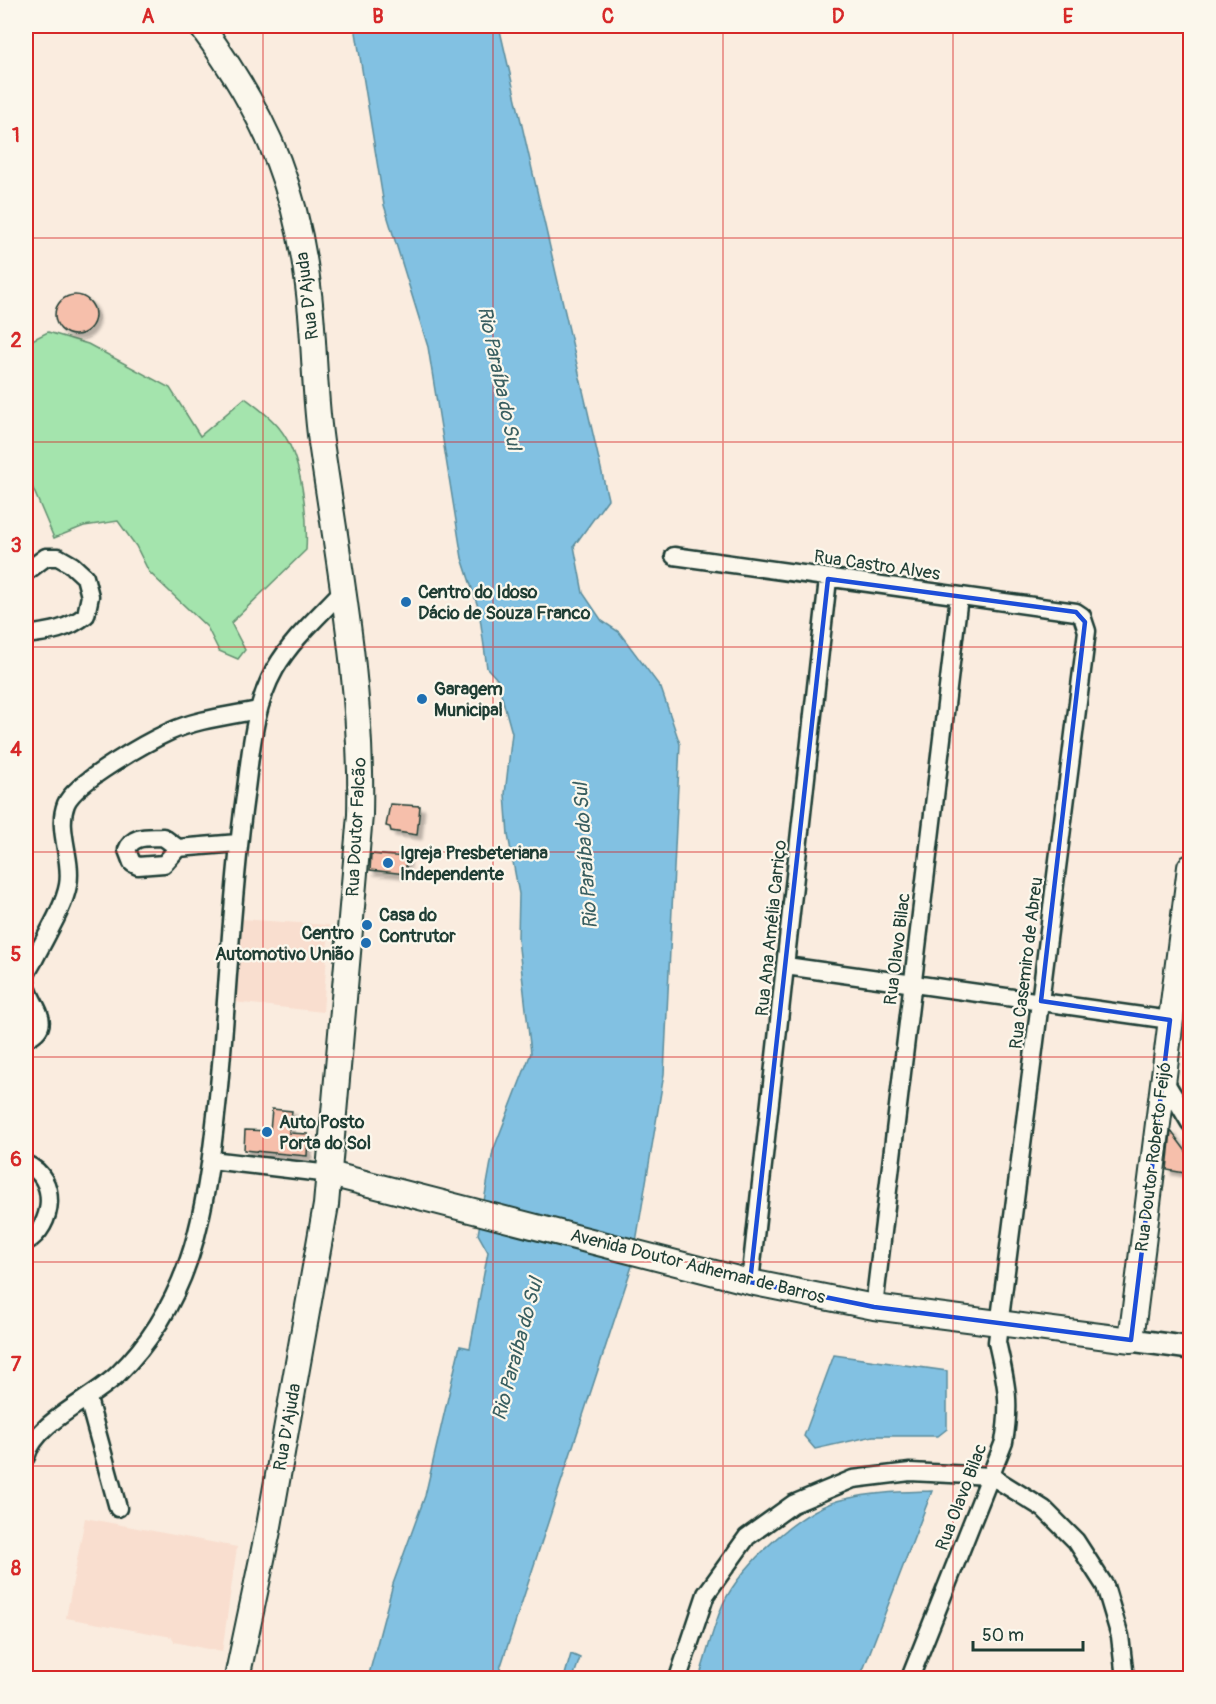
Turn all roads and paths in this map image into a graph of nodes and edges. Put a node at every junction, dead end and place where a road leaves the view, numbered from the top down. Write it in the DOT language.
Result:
graph roads {
  1 [pos="201,26"];
  2 [pos="674,556"];
  3 [pos="26,572"];
  4 [pos="828,579"];
  5 [pos="345,588"];
  6 [pos="959,596"];
  7 [pos="1076,612"];
  8 [pos="26,635"];
  9 [pos="258,710"];
  10 [pos="238,843"];
  11 [pos="178,848"];
  12 [pos="1191,867"];
  13 [pos="786,966"];
  14 [pos="913,982"];
  15 [pos="1041,1001"];
  16 [pos="1170,1020"];
  17 [pos="26,1038"];
  18 [pos="1163,1077"];
  19 [pos="1191,1123"];
  20 [pos="211,1160"];
  21 [pos="26,1164"];
  22 [pos="330,1174"];
  23 [pos="26,1242"];
  24 [pos="750,1282"];
  25 [pos="874,1307"];
  26 [pos="999,1323"];
  27 [pos="1131,1340"];
  28 [pos="1191,1347"];
  29 [pos="88,1400"];
  30 [pos="26,1457"];
  31 [pos="991,1476"];
  32 [pos="118,1508"];
  33 [pos="237,1678"];
  34 [pos="678,1678"];
  35 [pos="910,1678"];
  36 [pos="1125,1678"];
  1 -- 5 [label="main road, Rua D'Ajuda"];
  2 -- 4 [label="street, Rua Castro Alves"];
  3 -- 8 [label="street"];
  4 -- 6 [label="street, Rua Castro Alves"];
  4 -- 13 [label="street, Rua Ana Amélia Carriço"];
  5 -- 9 [label="street"];
  5 -- 22 [label="main road, Rua Doutor Falcão"];
  6 -- 7 [label="street, Rua Castro Alves"];
  6 -- 14 [label="street, Rua Olavo Bilac"];
  7 -- 15 [label="street, Rua Casemiro de Abreu"];
  9 -- 10 [label="street"];
  9 -- 17 [label="street"];
  10 -- 11 [label="street"];
  10 -- 20 [label="street"];
  12 -- 16 [label="main road, Rua Doutor Roberto Feijó"];
  13 -- 14 [label="street"];
  13 -- 24 [label="street, Rua Ana Amélia Carriço"];
  14 -- 15 [label="street"];
  14 -- 25 [label="street, Rua Olavo Bilac"];
  15 -- 16 [label="street"];
  15 -- 26 [label="street, Rua Casemiro de Abreu"];
  16 -- 18 [label="main road, Rua Doutor Roberto Feijó"];
  18 -- 19 [label="street"];
  18 -- 27 [label="main road, Rua Doutor Roberto Feijó"];
  20 -- 22 [label="street, Avenida Doutor Adhemar de Barros"];
  20 -- 29 [label="street"];
  21 -- 23 [label="street"];
  22 -- 24 [label="main road, Avenida Doutor Adhemar de Barros"];
  22 -- 33 [label="main road, Rua D'Ajuda"];
  24 -- 25 [label="main road, Avenida Doutor Adhemar de Barros"];
  25 -- 26 [label="main road, Avenida Doutor Adhemar de Barros"];
  26 -- 27 [label="main road, Avenida Doutor Adhemar de Barros"];
  26 -- 31 [label="street, Rua Olavo Bilac"];
  27 -- 28 [label="street, Avenida Doutor Adhemar de Barros"];
  29 -- 30 [label="street"];
  29 -- 32 [label="street"];
  31 -- 34 [label="street"];
  31 -- 35 [label="street, Rua Olavo Bilac"];
  31 -- 36 [label="street"];
}
